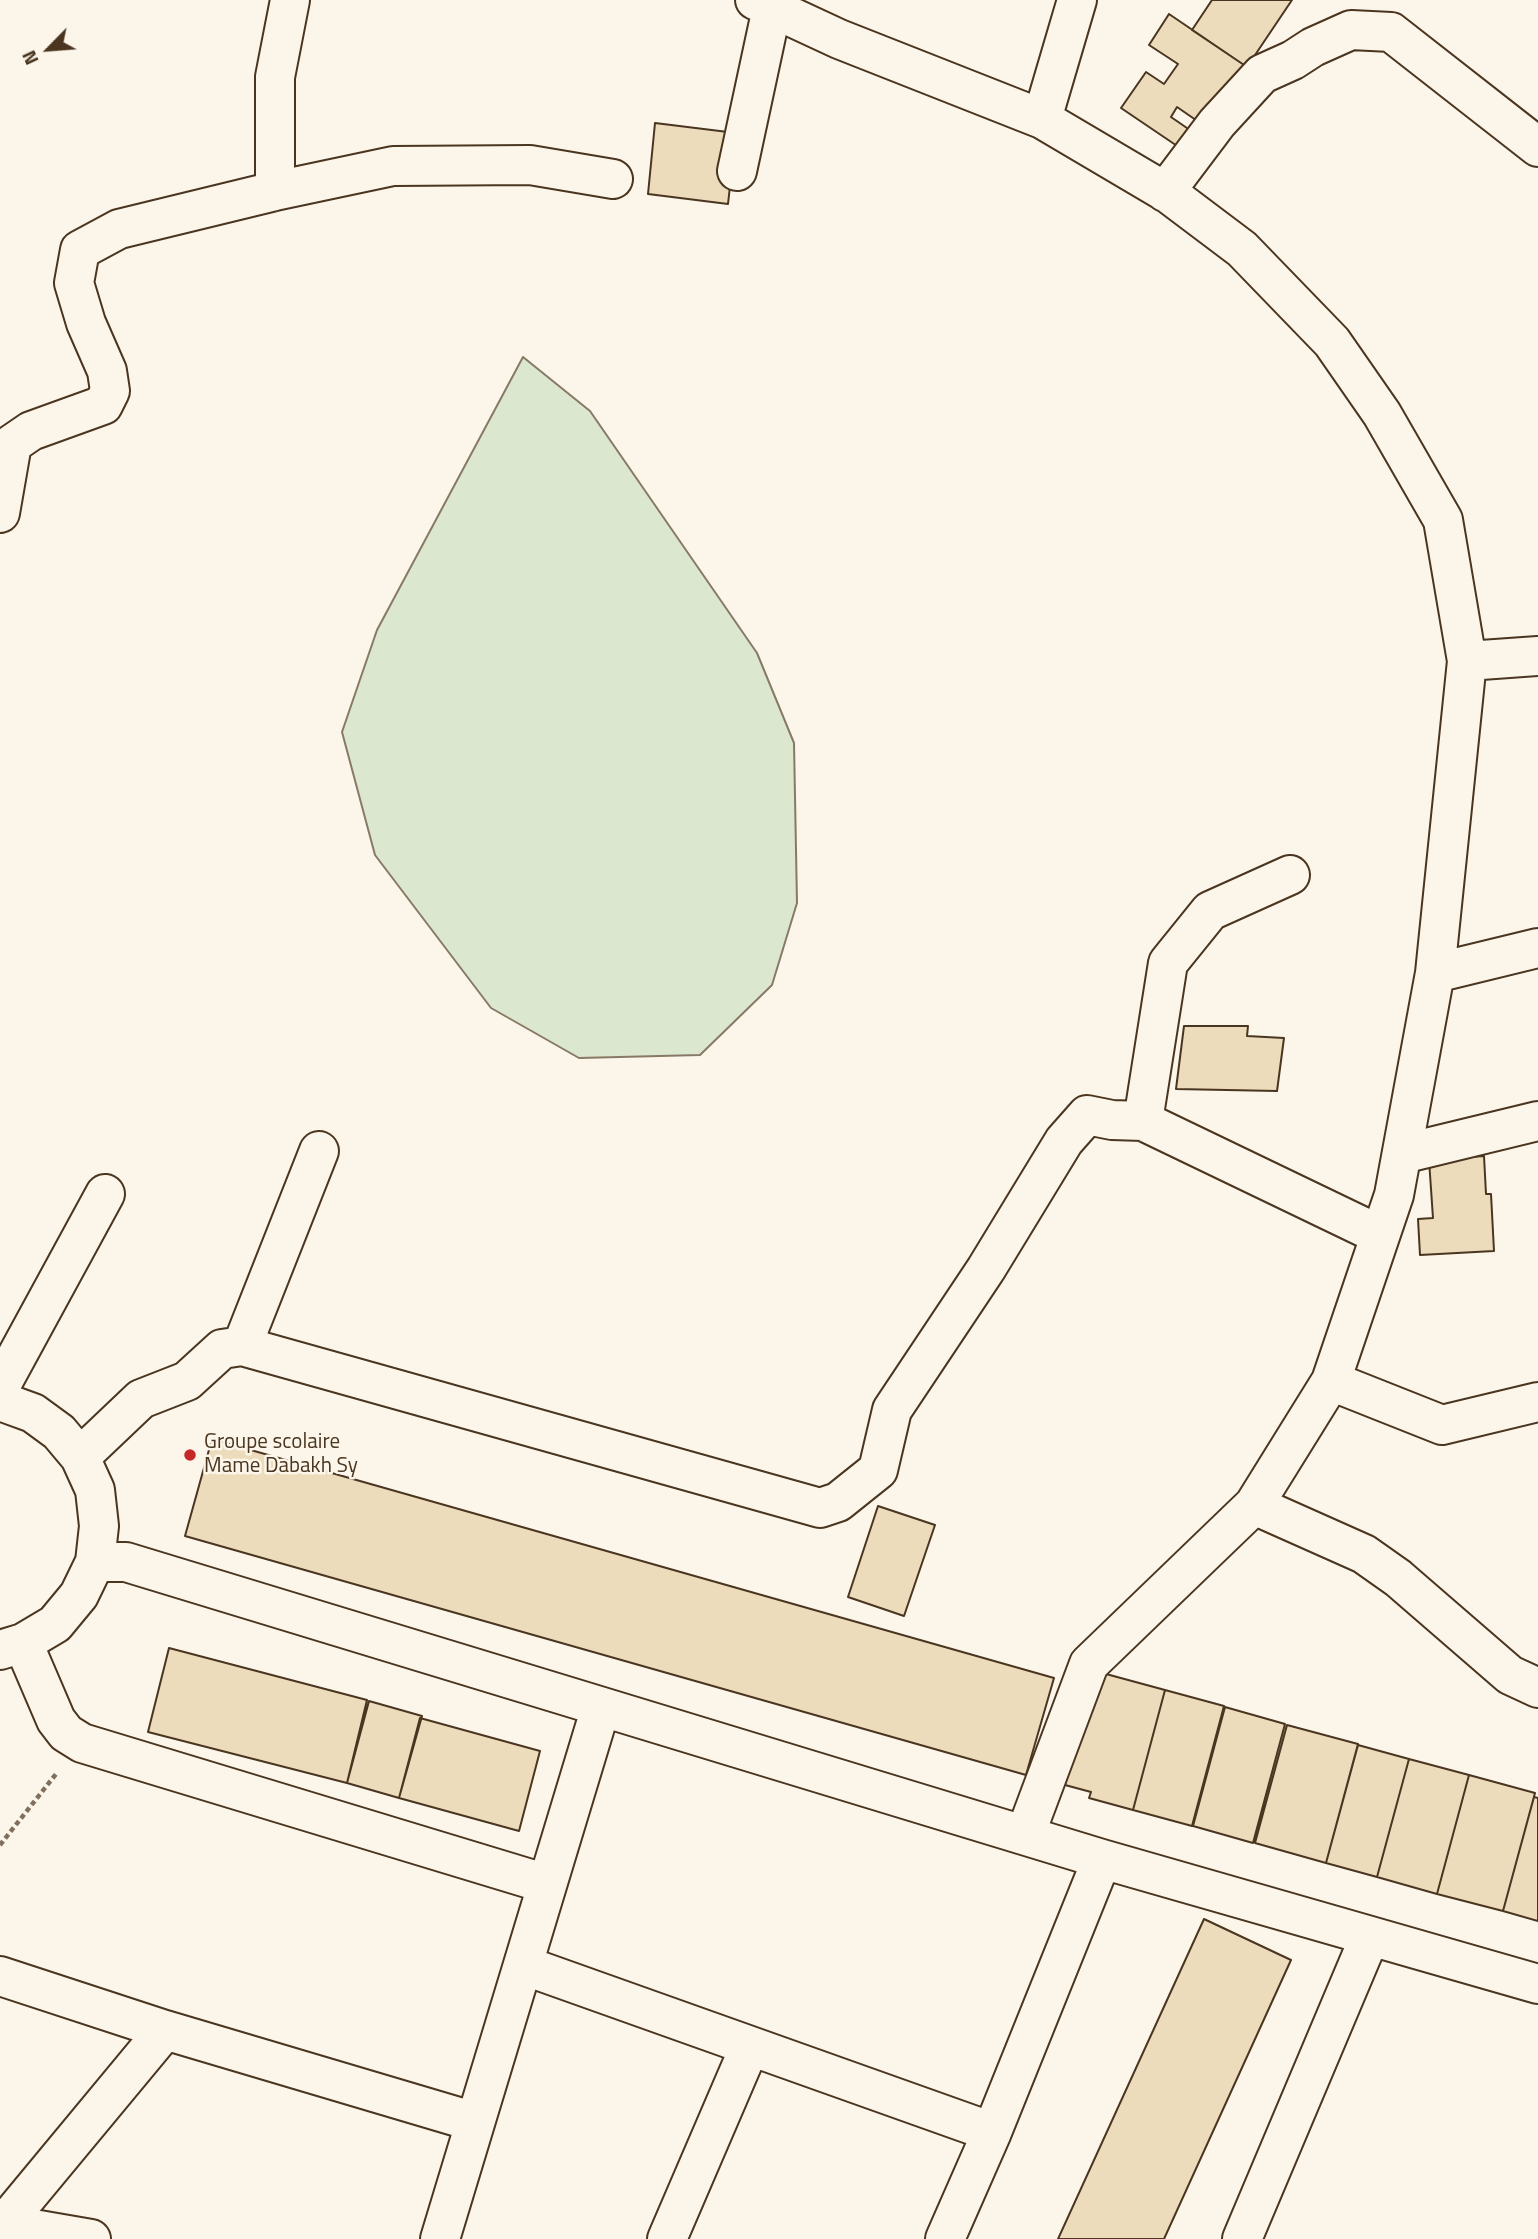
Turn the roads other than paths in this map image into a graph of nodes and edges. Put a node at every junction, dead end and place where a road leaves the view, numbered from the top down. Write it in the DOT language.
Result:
graph roads {
  1 [pos="290,0"];
  2 [pos="1077,0"];
  3 [pos="763,4"];
  4 [pos="1042,119"];
  5 [pos="1538,147"];
  6 [pos="737,171"];
  7 [pos="613,179"];
  8 [pos="275,191"];
  9 [pos="1165,192"];
  10 [pos="0,513"];
  11 [pos="1538,656"];
  12 [pos="1467,661"];
  13 [pos="1290,875"];
  14 [pos="1538,948"];
  15 [pos="1435,973"];
  16 [pos="1143,1121"];
  17 [pos="1538,1121"];
  18 [pos="318,1151"];
  19 [pos="1402,1154"];
  20 [pos="105,1194"];
  21 [pos="1381,1235"];
  22 [pos="242,1346"];
  23 [pos="1332,1381"];
  24 [pos="0,1387"];
  25 [pos="0,1401"];
  26 [pos="1538,1402"];
  27 [pos="80,1457"];
  28 [pos="1254,1505"];
  29 [pos="95,1562"];
  30 [pos="12,1646"];
  31 [pos="1538,1688"];
  32 [pos="601,1706"];
  33 [pos="1025,1835"];
  34 [pos="1102,1859"];
  35 [pos="547,1884"];
  36 [pos="1370,1936"];
  37 [pos="523,1965"];
  38 [pos="0,1976"];
  39 [pos="1538,1984"];
  40 [pos="165,2030"];
  41 [pos="750,2046"];
  42 [pos="475,2122"];
  43 [pos="992,2132"];
  44 [pos="2,2227"];
  45 [pos="91,2239"];
  46 [pos="440,2239"];
  47 [pos="667,2239"];
  48 [pos="945,2239"];
  49 [pos="1242,2239"];
  1 -- 8 [label="street"];
  2 -- 4 [label="street"];
  3 -- 4 [label="street"];
  3 -- 6 [label="street"];
  4 -- 9 [label="street"];
  5 -- 9 [label="street"];
  7 -- 8 [label="street"];
  8 -- 10 [label="street"];
  9 -- 12 [label="street"];
  11 -- 12 [label="street"];
  12 -- 15 [label="street"];
  13 -- 16 [label="street"];
  14 -- 15 [label="street"];
  15 -- 19 [label="street"];
  16 -- 21 [label="street"];
  16 -- 22 [label="street"];
  17 -- 19 [label="street"];
  18 -- 22 [label="street"];
  19 -- 21 [label="street"];
  20 -- 24 [label="street"];
  21 -- 23 [label="street"];
  22 -- 27 [label="street"];
  23 -- 26 [label="street"];
  23 -- 28 [label="street"];
  25 -- 27 [label="street"];
  27 -- 29 [label="street"];
  28 -- 31 [label="street"];
  28 -- 33 [label="street"];
  29 -- 30 [label="street"];
  29 -- 32 [label="street"];
  30 -- 35 [label="street"];
  32 -- 33 [label="street"];
  32 -- 35 [label="street"];
  33 -- 34 [label="street"];
  34 -- 36 [label="street"];
  34 -- 43 [label="street"];
  35 -- 37 [label="street"];
  36 -- 39 [label="street"];
  36 -- 49 [label="street"];
  37 -- 41 [label="street"];
  37 -- 42 [label="street"];
  38 -- 40 [label="street"];
  40 -- 42 [label="street"];
  40 -- 44 [label="street"];
  41 -- 43 [label="street"];
  41 -- 47 [label="street"];
  42 -- 46 [label="street"];
  43 -- 48 [label="street"];
  44 -- 45 [label="street"];
}
